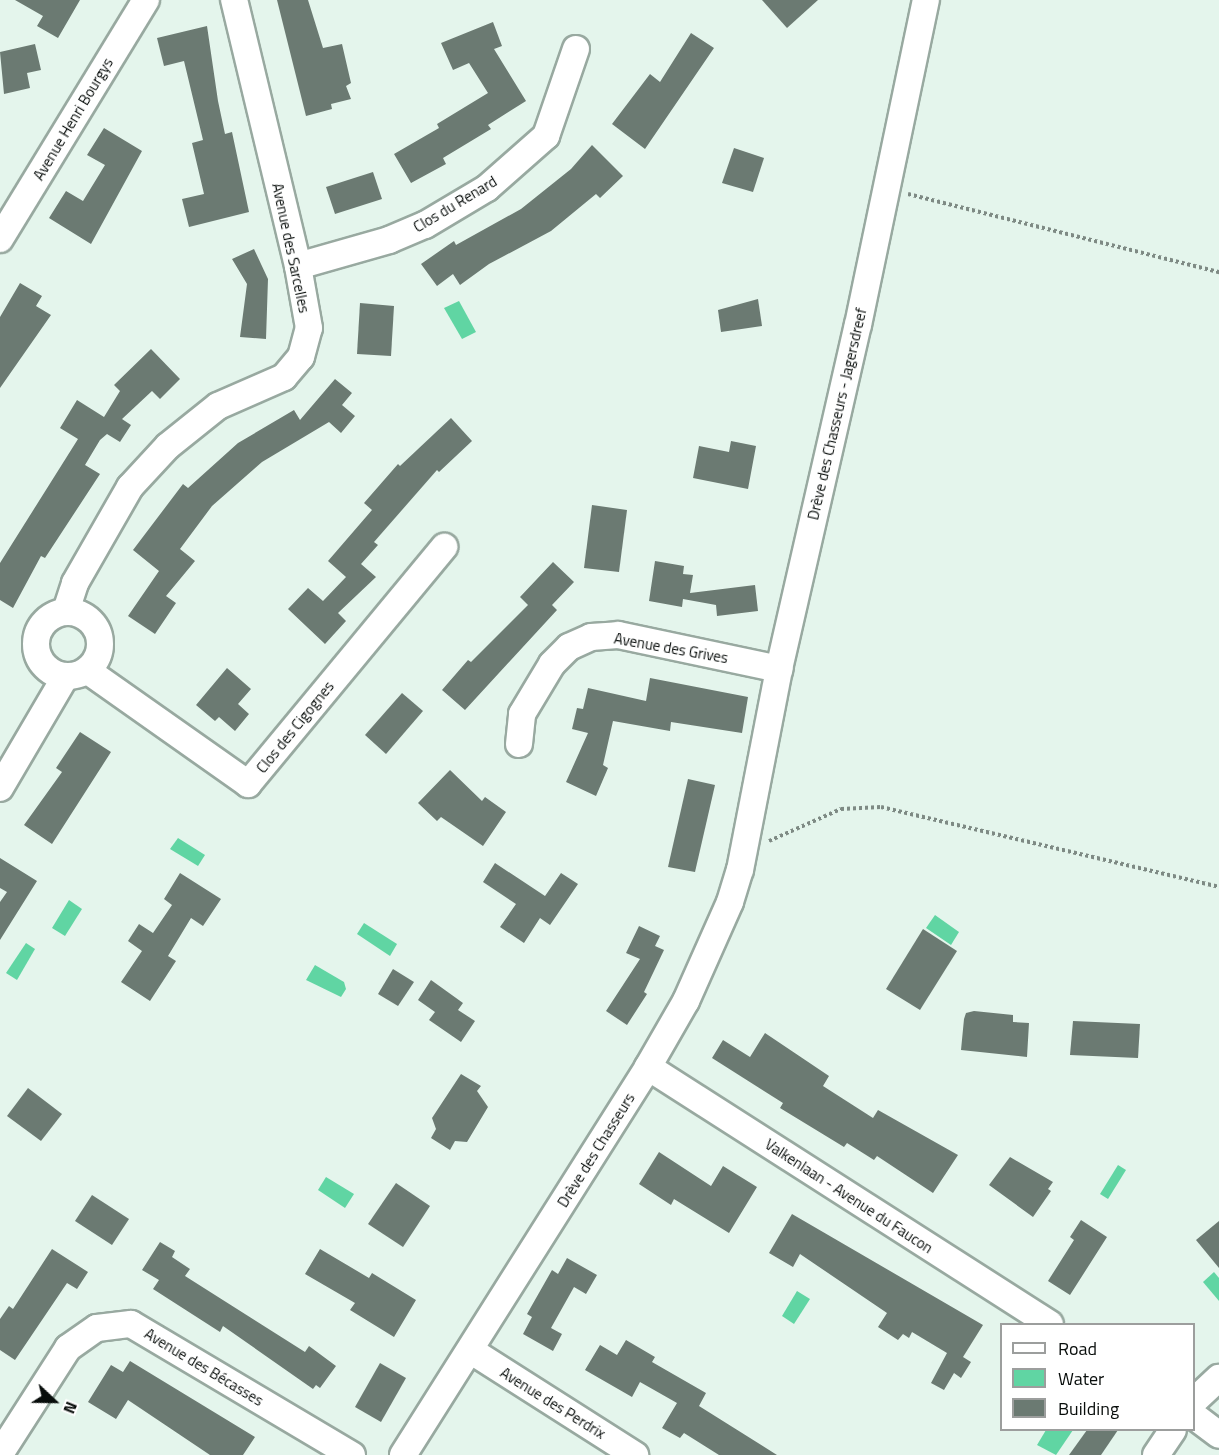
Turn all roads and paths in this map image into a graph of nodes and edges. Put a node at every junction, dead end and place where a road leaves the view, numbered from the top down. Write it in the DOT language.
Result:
graph roads {
  1 [pos="146,0"];
  2 [pos="234,0"];
  3 [pos="926,0"];
  4 [pos="576,50"];
  5 [pos="887,188"];
  6 [pos="0,239"];
  7 [pos="298,266"];
  8 [pos="1219,272"];
  9 [pos="444,547"];
  10 [pos="66,611"];
  11 [pos="779,669"];
  12 [pos="76,674"];
  13 [pos="519,744"];
  14 [pos="0,788"];
  15 [pos="749,827"];
  16 [pos="744,853"];
  17 [pos="1219,887"];
  18 [pos="648,1067"];
  19 [pos="1048,1323"];
  20 [pos="470,1350"];
  21 [pos="1219,1378"];
  22 [pos="1195,1400"];
  23 [pos="1195,1417"];
  24 [pos="1172,1431"];
  25 [pos="1219,1435"];
  26 [pos="0,1454"];
  27 [pos="352,1455"];
  28 [pos="403,1455"];
  29 [pos="635,1455"];
  30 [pos="1156,1455"];
  1 -- 6 [label="street, Avenue Henri Bourgys"];
  2 -- 7 [label="street, Avenue des Sarcelles"];
  3 -- 5 [label="street, Drève des Chasseurs - Jagersdreef"];
  4 -- 7 [label="street, Clos du Renard"];
  5 -- 8 [label="path"];
  5 -- 11 [label="street, Drève des Chasseurs - Jagersdreef"];
  7 -- 10 [label="street, Avenue des Sarcelles"];
  9 -- 12 [label="street, Clos des Cigognes"];
  10 -- 12 [label="street"];
  10 -- 12 [label="street"];
  11 -- 13 [label="street, Avenue des Grives"];
  11 -- 15 [label="street, Drève des Chasseurs - Jagersdreef"];
  12 -- 14 [label="street"];
  15 -- 16 [label="street, Drève des Chasseurs"];
  16 -- 17 [label="path"];
  16 -- 18 [label="street, Drève des Chasseurs"];
  18 -- 19 [label="street, Valkenlaan - Avenue du Faucon"];
  18 -- 20 [label="street, Drève des Chasseurs"];
  20 -- 28 [label="street, Drève des Chasseurs"];
  20 -- 29 [label="street, Avenue des Perdrix"];
  21 -- 22 [label="street"];
  23 -- 25 [label="street"];
  24 -- 30 [label="street"];
  26 -- 27 [label="street, Avenue des Bécasses"];
}
